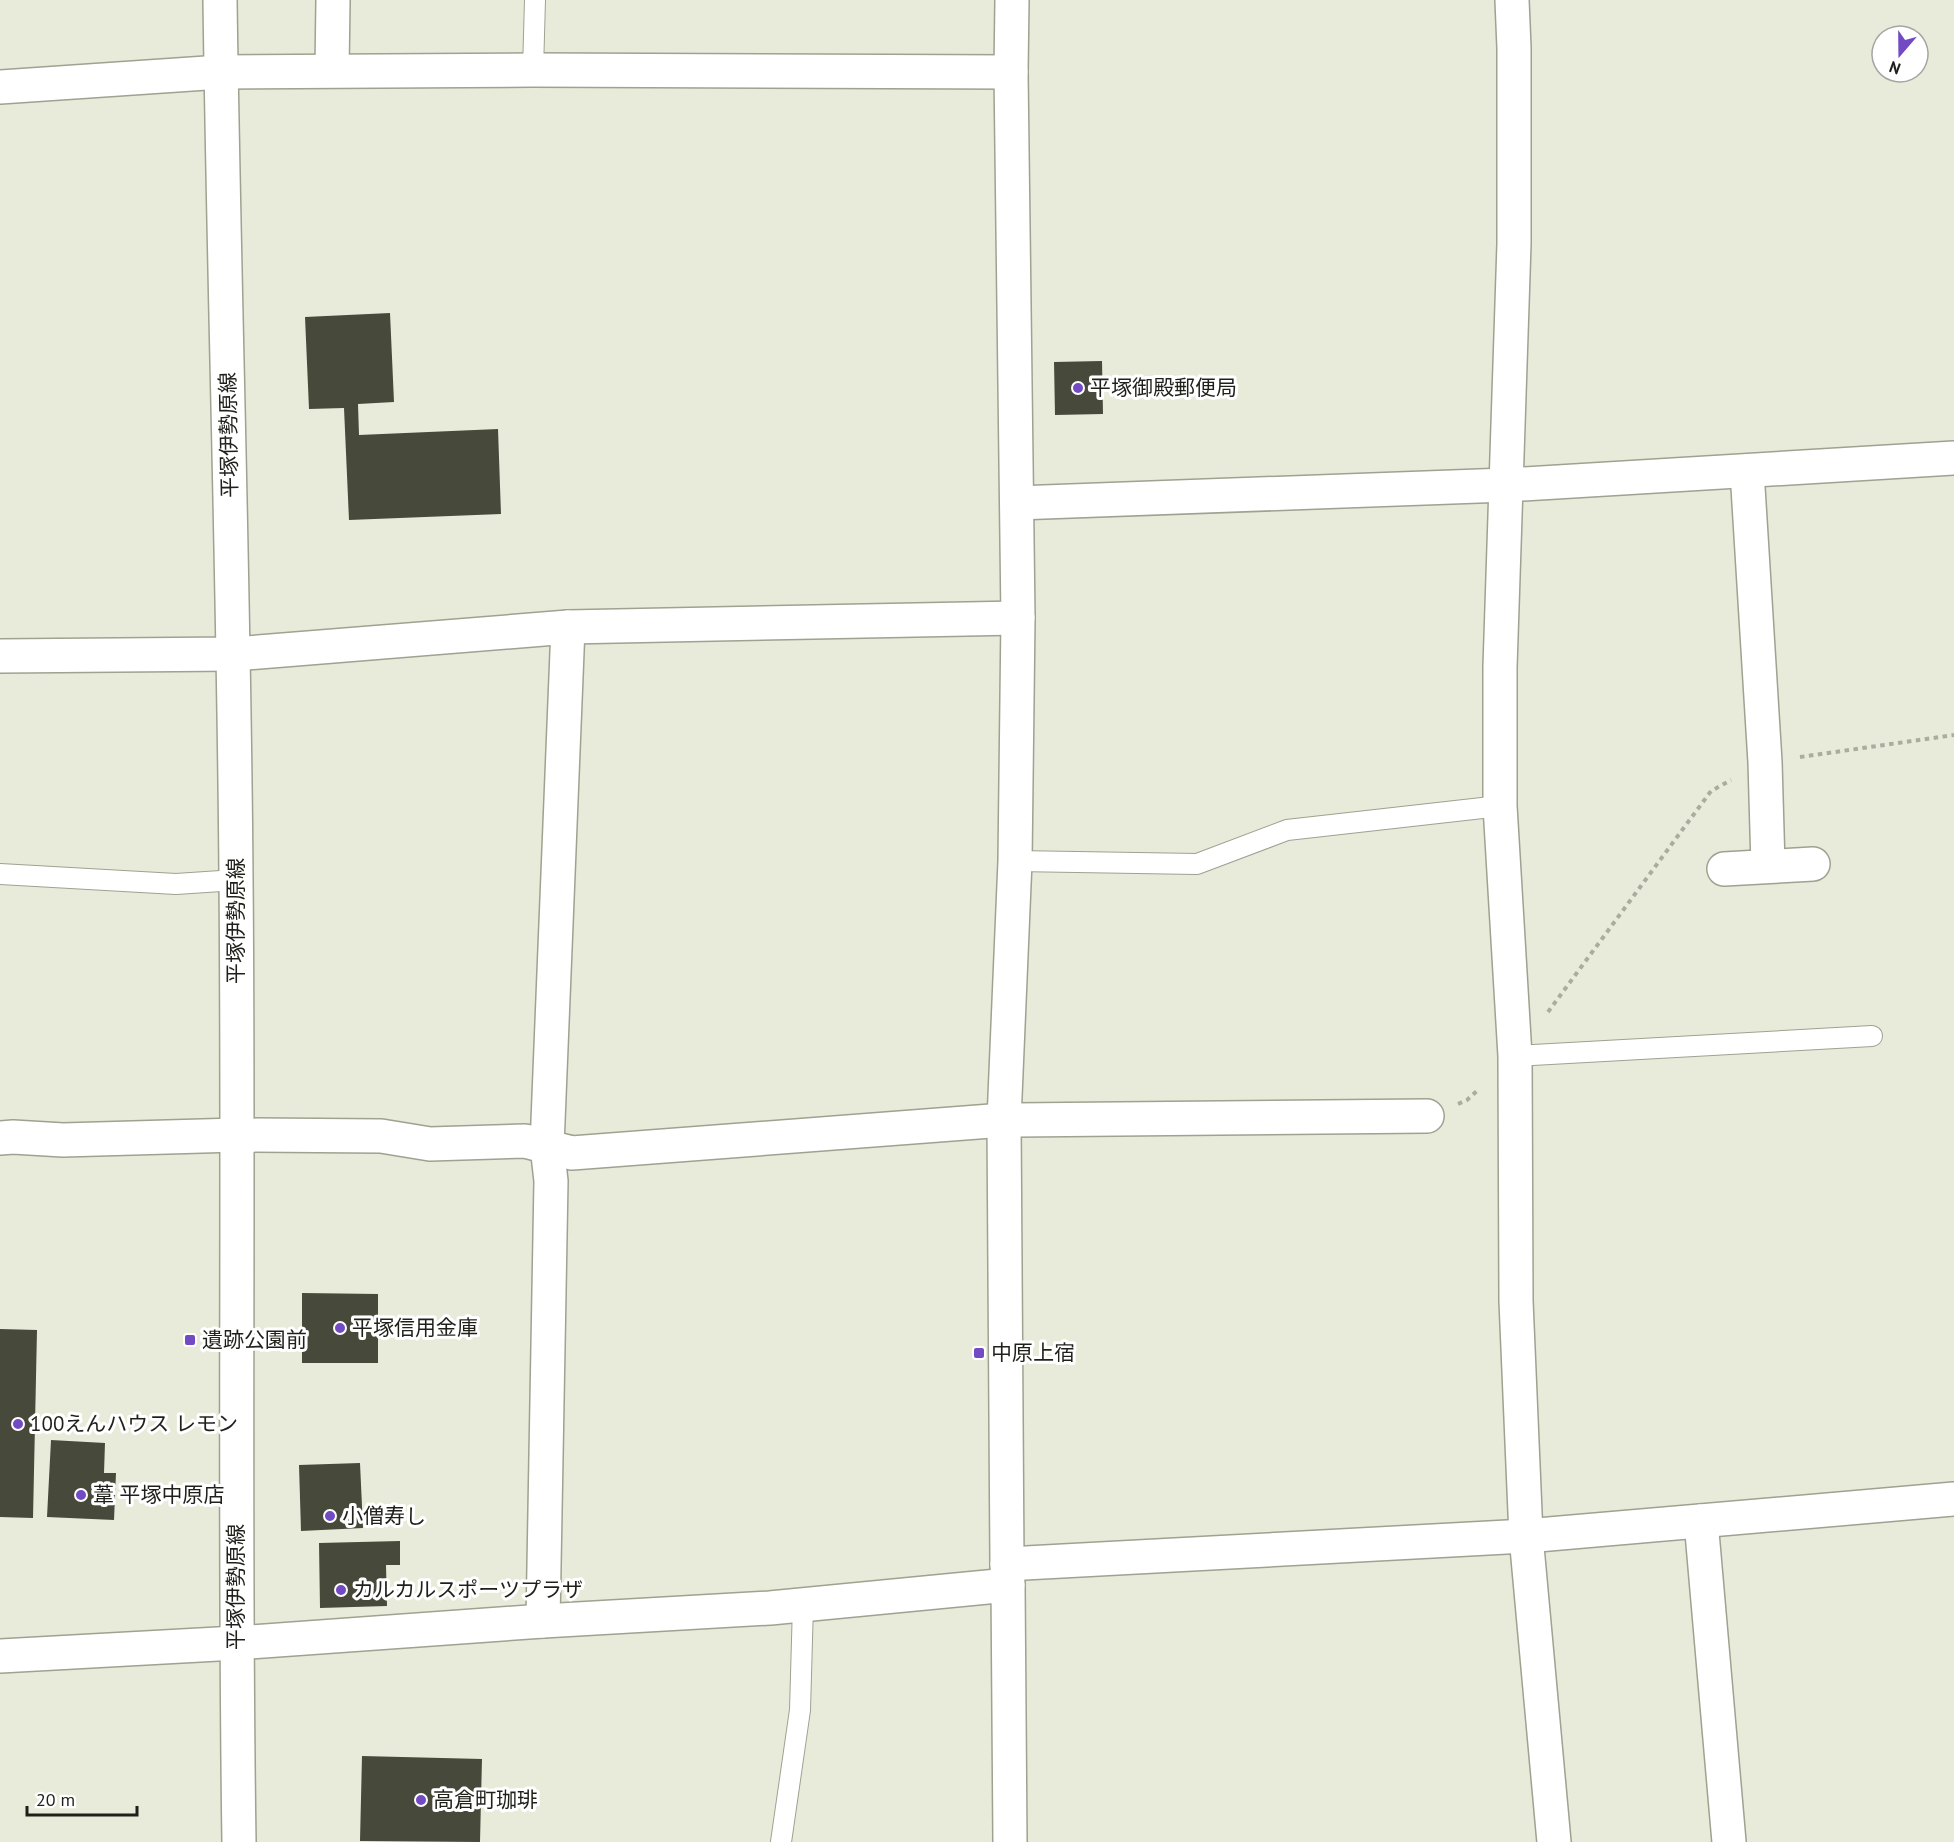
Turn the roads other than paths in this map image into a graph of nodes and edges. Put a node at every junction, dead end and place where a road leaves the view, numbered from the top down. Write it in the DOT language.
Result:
graph roads {
  1 [pos="220,0"];
  2 [pos="333,0"];
  3 [pos="535,0"];
  4 [pos="1012,0"];
  5 [pos="1512,0"];
  6 [pos="332,70"];
  7 [pos="533,70"];
  8 [pos="221,72"];
  9 [pos="1011,72"];
  10 [pos="0,87"];
  11 [pos="1954,458"];
  12 [pos="1747,471"];
  13 [pos="1506,485"];
  14 [pos="1017,503"];
  15 [pos="1018,618"];
  16 [pos="568,627"];
  17 [pos="234,654"];
  18 [pos="0,656"];
  19 [pos="1500,806"];
  20 [pos="1015,861"];
  21 [pos="1813,864"];
  22 [pos="1768,866"];
  23 [pos="1724,869"];
  24 [pos="0,874"];
  25 [pos="236,880"];
  26 [pos="1872,1036"];
  27 [pos="1515,1056"];
  28 [pos="1427,1116"];
  29 [pos="1004,1120"];
  30 [pos="237,1135"];
  31 [pos="0,1138"];
  32 [pos="547,1146"];
  33 [pos="1954,1499"];
  34 [pos="1701,1521"];
  35 [pos="1526,1536"];
  36 [pos="1007,1575"];
  37 [pos="803,1605"];
  38 [pos="543,1621"];
  39 [pos="236,1642"];
  40 [pos="0,1656"];
  41 [pos="239,1842"];
  42 [pos="782,1842"];
  43 [pos="1010,1842"];
  44 [pos="1554,1842"];
  45 [pos="1729,1842"];
  1 -- 8 [label="street, 平塚伊勢原線"];
  2 -- 6 [label="street"];
  3 -- 7 [label="lane"];
  4 -- 9 [label="street"];
  5 -- 13 [label="street"];
  6 -- 7 [label="street"];
  6 -- 8 [label="street"];
  7 -- 9 [label="street"];
  8 -- 10 [label="street"];
  8 -- 17 [label="street, 平塚伊勢原線"];
  9 -- 14 [label="street"];
  11 -- 12 [label="street"];
  12 -- 13 [label="street"];
  12 -- 22 [label="street"];
  13 -- 14 [label="street"];
  13 -- 19 [label="street"];
  14 -- 15 [label="street"];
  15 -- 16 [label="street"];
  15 -- 20 [label="street"];
  16 -- 17 [label="street"];
  16 -- 32 [label="street"];
  17 -- 18 [label="street"];
  17 -- 25 [label="street, 平塚伊勢原線"];
  19 -- 20 [label="lane"];
  19 -- 27 [label="street"];
  20 -- 29 [label="street"];
  21 -- 22 [label="street"];
  22 -- 23 [label="street"];
  24 -- 25 [label="lane"];
  25 -- 30 [label="street, 平塚伊勢原線"];
  26 -- 27 [label="lane"];
  27 -- 35 [label="street"];
  28 -- 29 [label="street"];
  29 -- 32 [label="street"];
  29 -- 36 [label="street"];
  30 -- 31 [label="street"];
  30 -- 32 [label="street"];
  30 -- 39 [label="street, 平塚伊勢原線"];
  32 -- 38 [label="street"];
  33 -- 34 [label="street"];
  34 -- 35 [label="street"];
  34 -- 45 [label="street"];
  35 -- 36 [label="street"];
  35 -- 44 [label="street"];
  36 -- 37 [label="street"];
  36 -- 43 [label="street"];
  37 -- 38 [label="street"];
  37 -- 42 [label="lane"];
  38 -- 39 [label="street"];
  39 -- 40 [label="street"];
  39 -- 41 [label="street, 平塚伊勢原線"];
}
